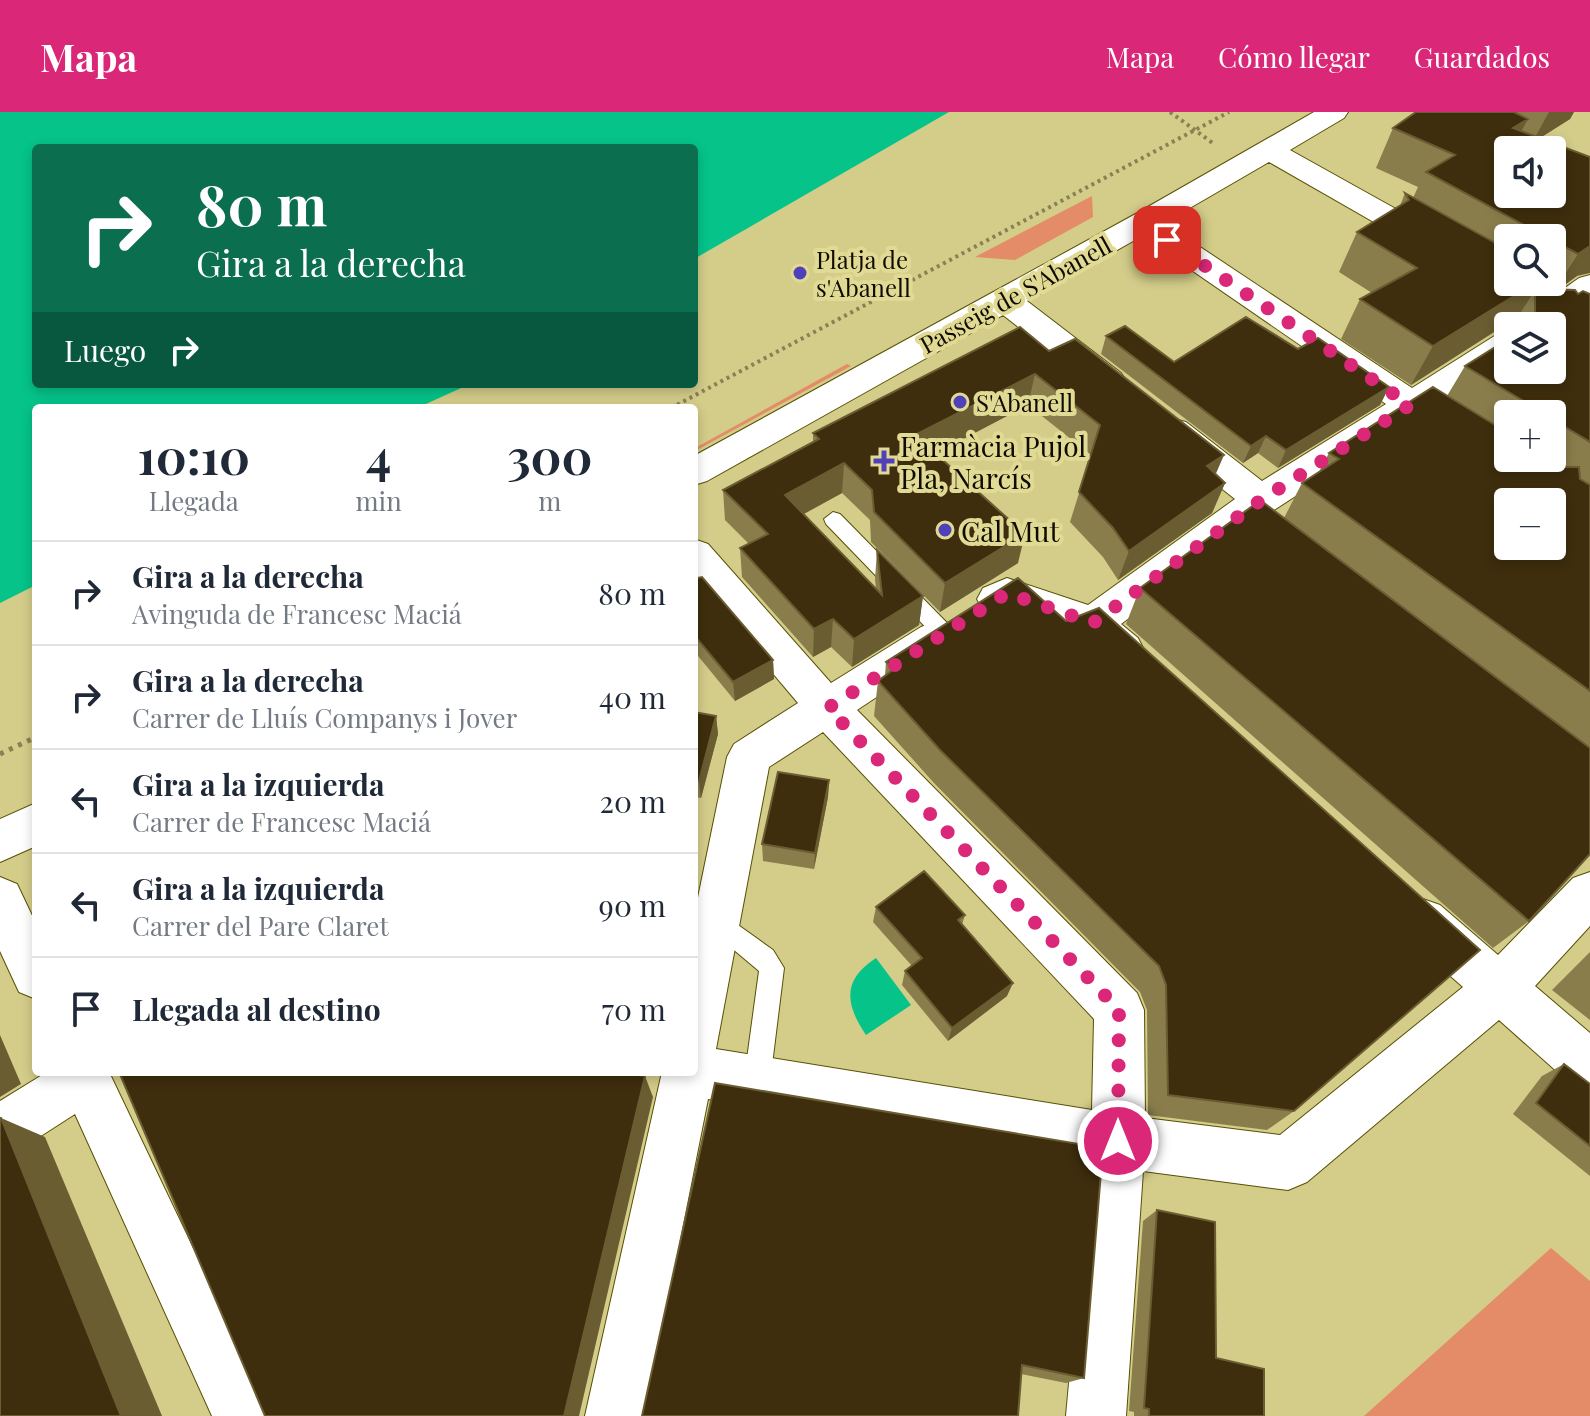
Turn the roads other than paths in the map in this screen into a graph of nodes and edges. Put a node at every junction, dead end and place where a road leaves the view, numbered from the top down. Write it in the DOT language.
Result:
graph roads {
  1 [pos="1334,112"];
  2 [pos="1268,149"];
  3 [pos="1143,223"];
  4 [pos="1461,258"];
  5 [pos="1590,285"];
  6 [pos="1004,299"];
  7 [pos="1554,312"];
  8 [pos="1494,352"];
  9 [pos="1410,405"];
  10 [pos="1487,454"];
  11 [pos="698,470"];
  12 [pos="1257,516"];
  13 [pos="833,519"];
  14 [pos="698,559"];
  15 [pos="1093,623"];
  16 [pos="944,633"];
  17 [pos="1151,675"];
  18 [pos="828,708"];
  19 [pos="32,825"];
  20 [pos="0,842"];
  21 [pos="1590,893"];
  22 [pos="1394,895"];
  23 [pos="0,899"];
  24 [pos="717,921"];
  25 [pos="32,967"];
  26 [pos="1499,989"];
  27 [pos="698,1019"];
  28 [pos="1590,1067"];
  29 [pos="698,1072"];
  30 [pos="82,1076"];
  31 [pos="83,1076"];
  32 [pos="687,1076"];
  33 [pos="757,1081"];
  34 [pos="0,1131"];
  35 [pos="1118,1141"];
  36 [pos="243,1416"];
  37 [pos="615,1416"];
  38 [pos="1096,1416"];
  1 -- 2 [label="street, Passeig de S'Abanell"];
  2 -- 3 [label="street, Passeig de S'Abanell"];
  2 -- 4 [label="street"];
  3 -- 6 [label="street, Passeig de S'Abanell"];
  3 -- 9 [label="street"];
  5 -- 7 [label="street"];
  6 -- 11 [label="street, Passeig de S'Abanell"];
  6 -- 12 [label="street"];
  8 -- 9 [label="street"];
  9 -- 10 [label="street"];
  9 -- 12 [label="street"];
  12 -- 15 [label="street"];
  13 -- 16 [label="lane"];
  14 -- 18 [label="street"];
  15 -- 16 [label="street"];
  15 -- 17 [label="street"];
  16 -- 18 [label="street"];
  18 -- 24 [label="street"];
  18 -- 35 [label="street"];
  19 -- 20 [label="street"];
  21 -- 26 [label="street"];
  22 -- 26 [label="street"];
  23 -- 25 [label="street"];
  24 -- 27 [label="street"];
  24 -- 33 [label="lane"];
  26 -- 28 [label="street"];
  26 -- 35 [label="street"];
  29 -- 33 [label="street"];
  30 -- 34 [label="street"];
  31 -- 36 [label="street"];
  32 -- 37 [label="street"];
  33 -- 35 [label="street"];
  35 -- 38 [label="street"];
}
